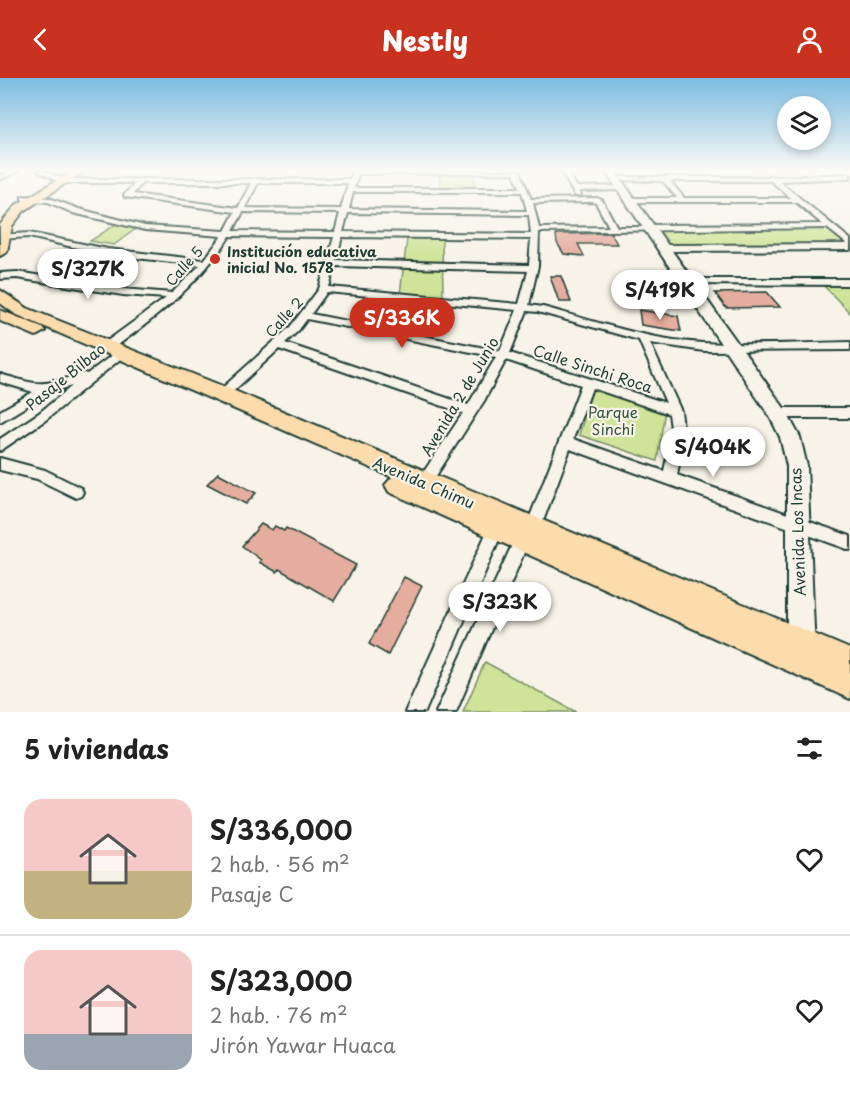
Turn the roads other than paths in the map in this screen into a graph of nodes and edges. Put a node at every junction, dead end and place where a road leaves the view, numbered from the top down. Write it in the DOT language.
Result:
graph roads {
  1 [pos="798,200"];
  2 [pos="26,201"];
  3 [pos="27,201"];
  4 [pos="50,201"];
  5 [pos="169,201"];
  6 [pos="245,201"];
  7 [pos="348,201"];
  8 [pos="528,201"];
  9 [pos="587,201"];
  10 [pos="630,201"];
  11 [pos="682,201"];
  12 [pos="730,201"];
  13 [pos="239,210"];
  14 [pos="346,211"];
  15 [pos="532,213"];
  16 [pos="0,220"];
  17 [pos="830,226"];
  18 [pos="649,228"];
  19 [pos="614,229"];
  20 [pos="535,233"];
  21 [pos="226,235"];
  22 [pos="340,236"];
  23 [pos="2,237"];
  24 [pos="850,245"];
  25 [pos="663,248"];
  26 [pos="0,252"];
  27 [pos="207,263"];
  28 [pos="333,263"];
  29 [pos="531,268"];
  30 [pos="0,276"];
  31 [pos="688,282"];
  32 [pos="850,282"];
  33 [pos="324,289"];
  34 [pos="0,295"];
  35 [pos="175,296"];
  36 [pos="523,307"];
  37 [pos="0,315"];
  38 [pos="306,316"];
  39 [pos="643,338"];
  40 [pos="278,345"];
  41 [pos="731,346"];
  42 [pos="850,346"];
  43 [pos="112,354"];
  44 [pos="503,355"];
  45 [pos="91,375"];
  46 [pos="0,378"];
  47 [pos="588,382"];
  48 [pos="45,391"];
  49 [pos="222,394"];
  50 [pos="471,411"];
  51 [pos="675,411"];
  52 [pos="777,413"];
  53 [pos="850,413"];
  54 [pos="0,417"];
  55 [pos="566,442"];
  56 [pos="0,446"];
  57 [pos="0,464"];
  58 [pos="669,479"];
  59 [pos="420,488"];
  60 [pos="76,492"];
  61 [pos="798,527"];
  62 [pos="495,530"];
  63 [pos="528,534"];
  64 [pos="850,543"];
  65 [pos="801,652"];
  66 [pos="850,664"];
  67 [pos="850,684"];
  68 [pos="415,712"];
  69 [pos="446,712"];
  1 -- 17 [label="street"];
  2 -- 16 [label="main road"];
  3 -- 23 [label="main road"];
  4 -- 21 [label="street"];
  5 -- 13 [label="street"];
  6 -- 13 [label="street, Calle 5"];
  7 -- 14 [label="street, Calle 2"];
  8 -- 15 [label="street, Avenida 2 de Junio"];
  9 -- 19 [label="street"];
  10 -- 18 [label="street, Avenida Los Incas"];
  11 -- 12 [label="street"];
  13 -- 14 [label="street"];
  13 -- 21 [label="street, Calle 5"];
  14 -- 15 [label="street"];
  14 -- 22 [label="street, Calle 2"];
  15 -- 20 [label="street, Avenida 2 de Junio"];
  17 -- 18 [label="street"];
  17 -- 24 [label="street"];
  18 -- 19 [label="street"];
  18 -- 25 [label="street, Avenida Los Incas"];
  19 -- 20 [label="street"];
  20 -- 22 [label="street"];
  20 -- 29 [label="street, Avenida 2 de Junio"];
  21 -- 22 [label="street"];
  21 -- 27 [label="street, Calle 5"];
  22 -- 28 [label="street, Calle 2"];
  23 -- 26 [label="main road"];
  23 -- 27 [label="street"];
  24 -- 25 [label="street"];
  25 -- 31 [label="street, Avenida Los Incas"];
  27 -- 35 [label="street, Calle 5"];
  28 -- 29 [label="street"];
  28 -- 33 [label="street, Calle 2"];
  29 -- 36 [label="street, Avenida 2 de Junio"];
  30 -- 35 [label="street"];
  31 -- 32 [label="street"];
  31 -- 41 [label="street, Avenida Los Incas"];
  33 -- 36 [label="street"];
  33 -- 38 [label="street, Calle 2"];
  34 -- 43 [label="main road, Avenida Chimu"];
  35 -- 43 [label="street, Calle 5"];
  36 -- 39 [label="street"];
  36 -- 44 [label="street, Avenida 2 de Junio"];
  37 -- 43 [label="main road, Avenida Chimu"];
  38 -- 40 [label="street, Calle 2"];
  38 -- 44 [label="street, Calle Sinchi Roca"];
  39 -- 41 [label="street"];
  39 -- 51 [label="street"];
  40 -- 49 [label="street, Calle 2"];
  40 -- 50 [label="street"];
  41 -- 42 [label="street"];
  41 -- 52 [label="street, Avenida Los Incas"];
  43 -- 45 [label="street, Pasaje Bilbao"];
  43 -- 49 [label="main road, Avenida Chimu"];
  43 -- 59 [label="main road, Avenida Chimu"];
  44 -- 47 [label="street, Calle Sinchi Roca"];
  44 -- 50 [label="street, Avenida 2 de Junio"];
  45 -- 48 [label="street"];
  45 -- 56 [label="street, Pasaje Bilbao"];
  46 -- 48 [label="street"];
  47 -- 51 [label="street, Calle Sinchi Roca"];
  47 -- 55 [label="street"];
  48 -- 54 [label="street"];
  49 -- 59 [label="main road, Avenida Chimu"];
  50 -- 59 [label="street, Avenida 2 de Junio"];
  51 -- 58 [label="street"];
  52 -- 53 [label="street"];
  52 -- 61 [label="street, Avenida Los Incas"];
  55 -- 58 [label="street"];
  55 -- 63 [label="street"];
  57 -- 60 [label="street"];
  58 -- 61 [label="street"];
  59 -- 62 [label="main road, Avenida Chimu"];
  59 -- 63 [label="main road, Avenida Chimu"];
  61 -- 64 [label="street"];
  61 -- 65 [label="street, Avenida Los Incas"];
  62 -- 63 [label="main road, Avenida Chimu"];
  62 -- 68 [label="street"];
  63 -- 65 [label="main road, Avenida Chimu"];
  63 -- 69 [label="street"];
  65 -- 66 [label="main road, Avenida Chimu"];
  65 -- 67 [label="main road, Avenida Chimu"];
}
